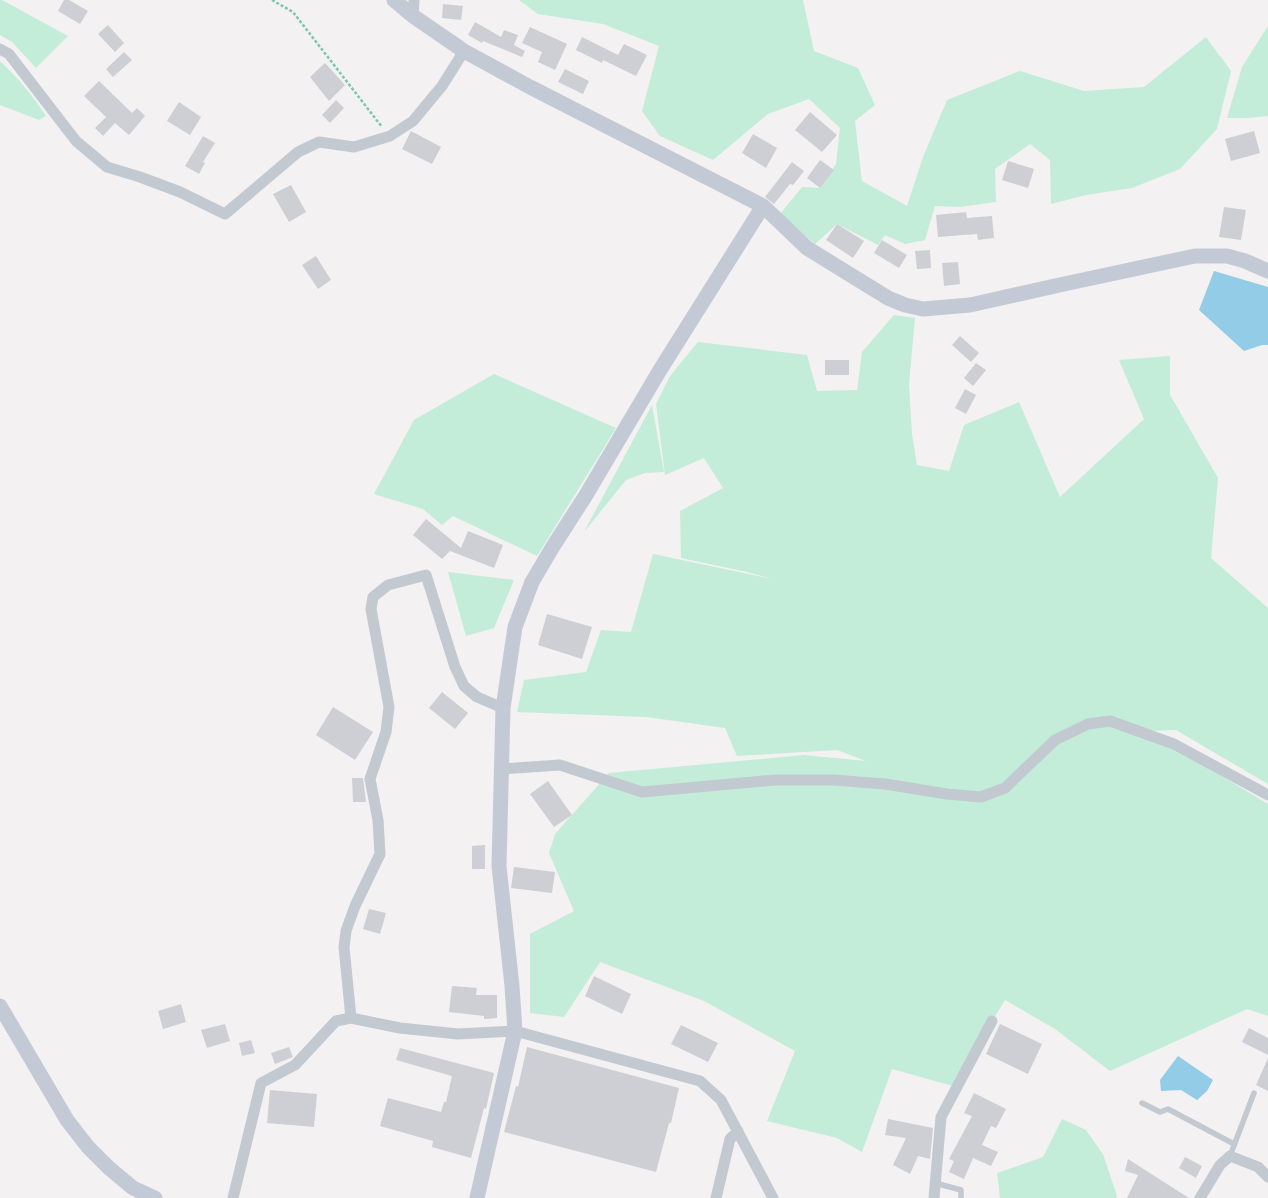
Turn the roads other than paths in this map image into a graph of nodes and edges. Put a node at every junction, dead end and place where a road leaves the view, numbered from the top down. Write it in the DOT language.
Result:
graph roads {
  1 [pos="394,0"];
  2 [pos="414,0"];
  3 [pos="413,16"];
  4 [pos="0,49"];
  5 [pos="464,51"];
  6 [pos="763,206"];
  7 [pos="1268,271"];
  8 [pos="503,708"];
  9 [pos="501,769"];
  10 [pos="1268,795"];
  11 [pos="0,1006"];
  12 [pos="351,1018"];
  13 [pos="992,1021"];
  14 [pos="514,1031"];
  15 [pos="1254,1092"];
  16 [pos="1142,1103"];
  17 [pos="738,1131"];
  18 [pos="1234,1144"];
  19 [pos="1230,1156"];
  20 [pos="1268,1177"];
  21 [pos="935,1184"];
  22 [pos="134,1193"];
  23 [pos="155,1198"];
  24 [pos="233,1198"];
  25 [pos="477,1198"];
  26 [pos="716,1198"];
  27 [pos="773,1198"];
  28 [pos="934,1198"];
  29 [pos="961,1198"];
  30 [pos="1200,1198"];
  1 -- 3 [label="street"];
  2 -- 3 [label="street"];
  3 -- 5 [label="street"];
  4 -- 5 [label="street"];
  5 -- 6 [label="street"];
  6 -- 7 [label="street"];
  6 -- 8 [label="street"];
  8 -- 9 [label="street"];
  8 -- 12 [label="street"];
  9 -- 10 [label="street"];
  9 -- 14 [label="street"];
  11 -- 22 [label="street"];
  12 -- 14 [label="street"];
  12 -- 24 [label="street"];
  13 -- 21 [label="street"];
  14 -- 17 [label="street"];
  14 -- 25 [label="street"];
  15 -- 18 [label="lane"];
  16 -- 18 [label="lane"];
  17 -- 26 [label="street"];
  17 -- 27 [label="street"];
  18 -- 19 [label="lane"];
  19 -- 20 [label="street"];
  19 -- 30 [label="street"];
  21 -- 28 [label="street"];
  21 -- 29 [label="lane"];
  22 -- 23 [label="street"];
}
